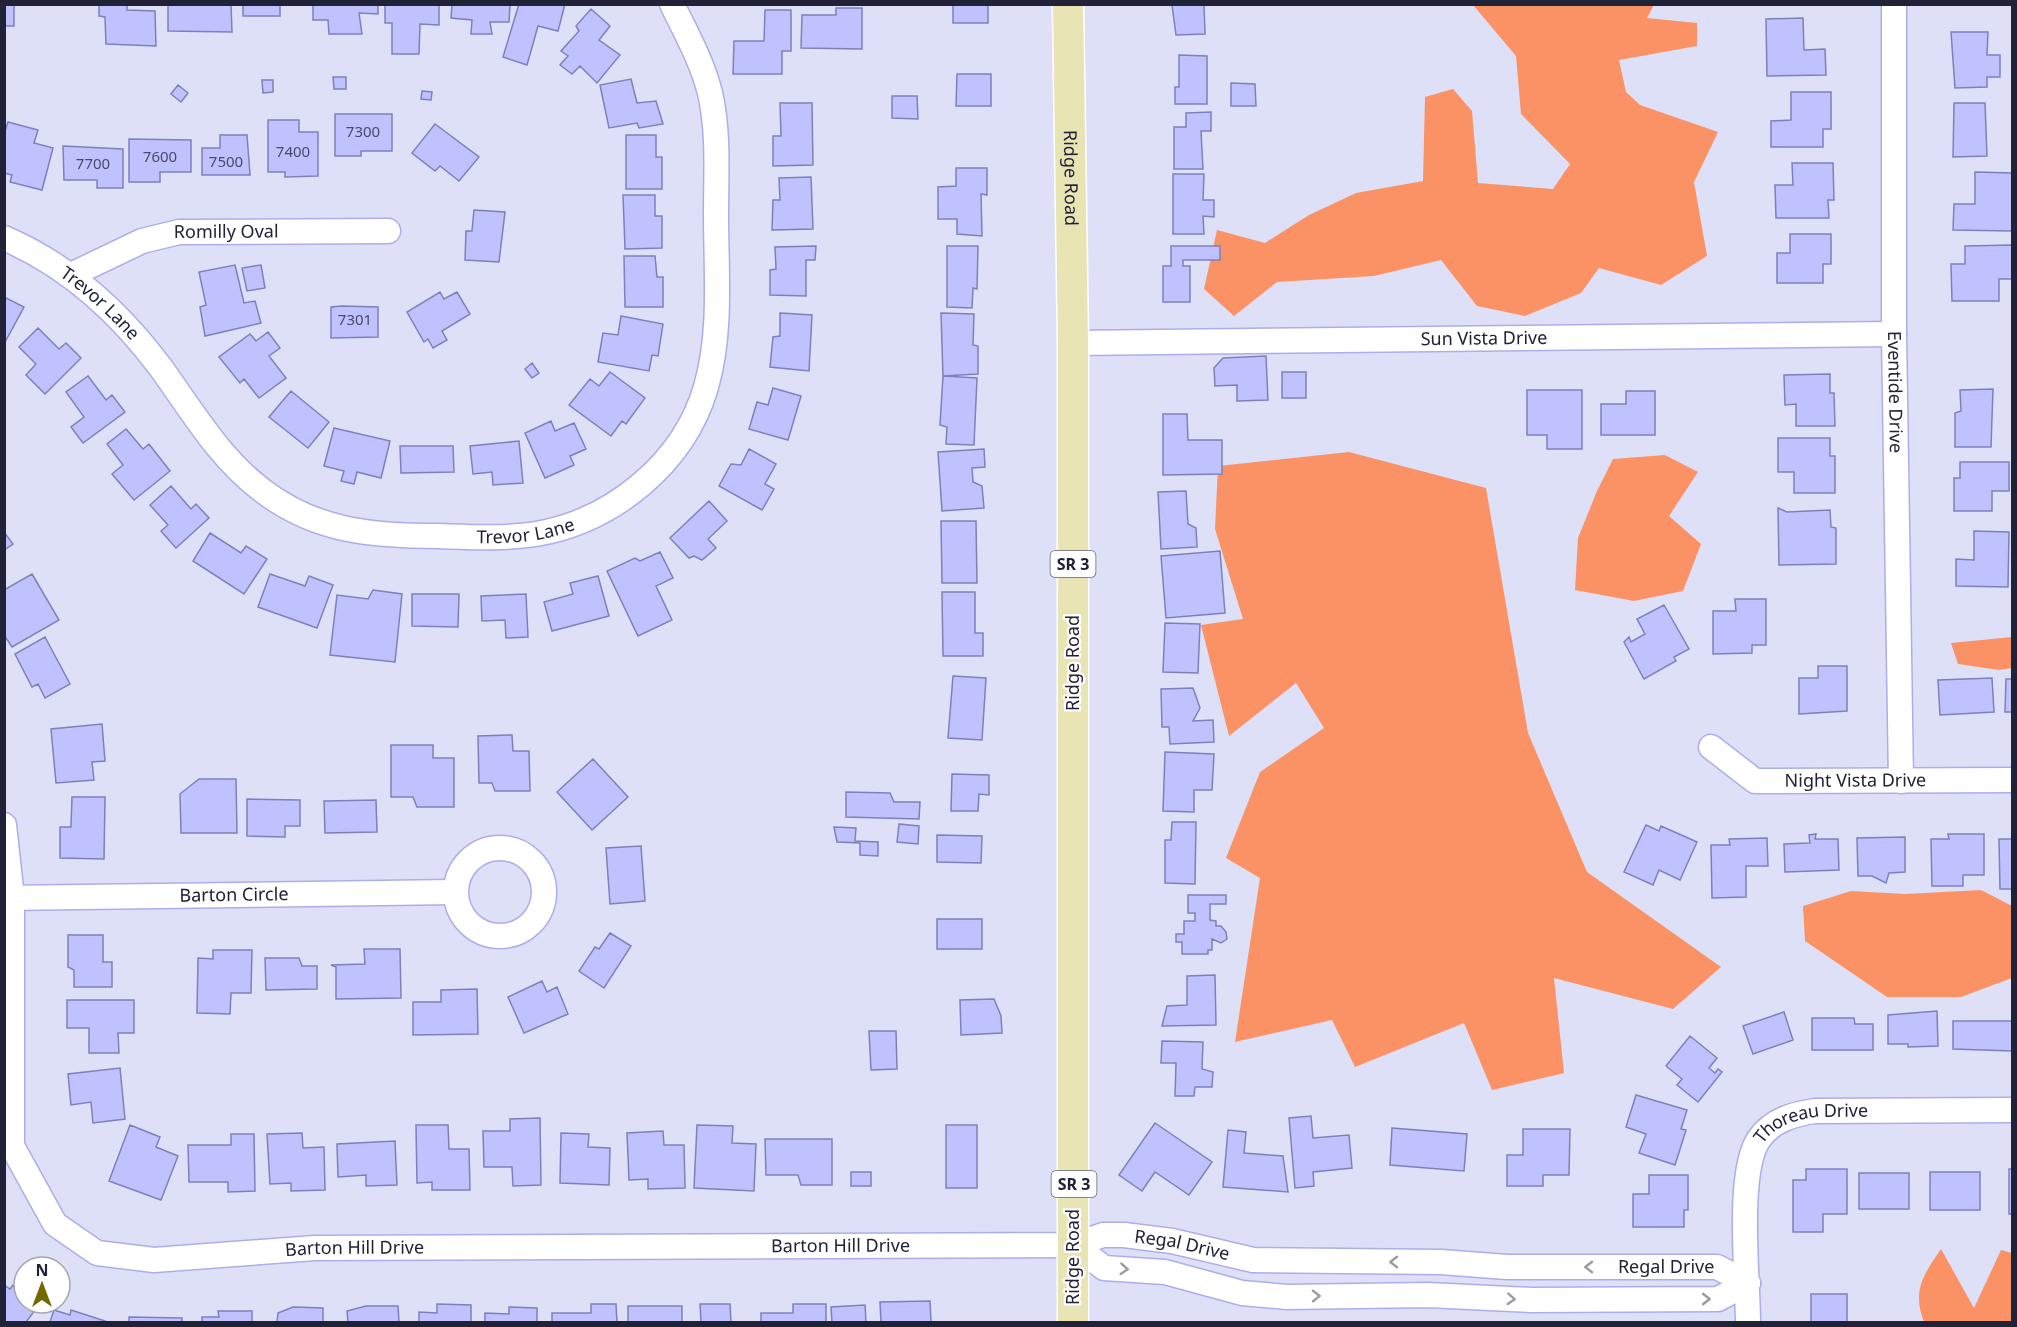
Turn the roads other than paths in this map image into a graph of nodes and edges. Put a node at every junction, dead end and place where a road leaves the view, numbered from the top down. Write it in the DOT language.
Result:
graph roads {
  1 [pos="672,4"];
  2 [pos="1068,4"];
  3 [pos="1894,4"];
  4 [pos="388,231"];
  5 [pos="4,238"];
  6 [pos="71,275"];
  7 [pos="1894,334"];
  8 [pos="1073,343"];
  9 [pos="1711,747"];
  10 [pos="2013,780"];
  11 [pos="1901,781"];
  12 [pos="4,825"];
  13 [pos="455,892"];
  14 [pos="8,898"];
  15 [pos="2013,1110"];
  16 [pos="1074,1245"];
  17 [pos="1358,1262"];
  18 [pos="1748,1283"];
  19 [pos="1359,1296"];
  20 [pos="1073,1323"];
  21 [pos="1748,1323"];
  1 -- 6 [label="street, Trevor Lane"];
  2 -- 8 [label="main road, Ridge Road / SR 3"];
  3 -- 7 [label="street, Eventide Drive"];
  4 -- 6 [label="street, Romilly Oval"];
  5 -- 6 [label="street, Trevor Lane"];
  7 -- 8 [label="street, Sun Vista Drive"];
  7 -- 11 [label="street, Eventide Drive"];
  8 -- 16 [label="main road, Ridge Road / SR 3"];
  9 -- 11 [label="street, Night Vista Drive"];
  10 -- 11 [label="street, Night Vista Drive"];
  12 -- 14 [label="street, Barton Hill Drive"];
  13 -- 14 [label="street, Barton Circle"];
  14 -- 16 [label="street, Barton Hill Drive"];
  15 -- 18 [label="street, Thoreau Drive"];
  16 -- 17 [label="street, Regal Drive"];
  16 -- 19 [label="street, Regal Drive, one-way"];
  16 -- 20 [label="main road, Ridge Road / SR 3"];
  18 -- 17 [label="street, Regal Drive, one-way"];
  17 -- 19 [label="street"];
  19 -- 18 [label="street, Regal Drive, one-way"];
  18 -- 21 [label="street, Thoreau Drive"];
}
